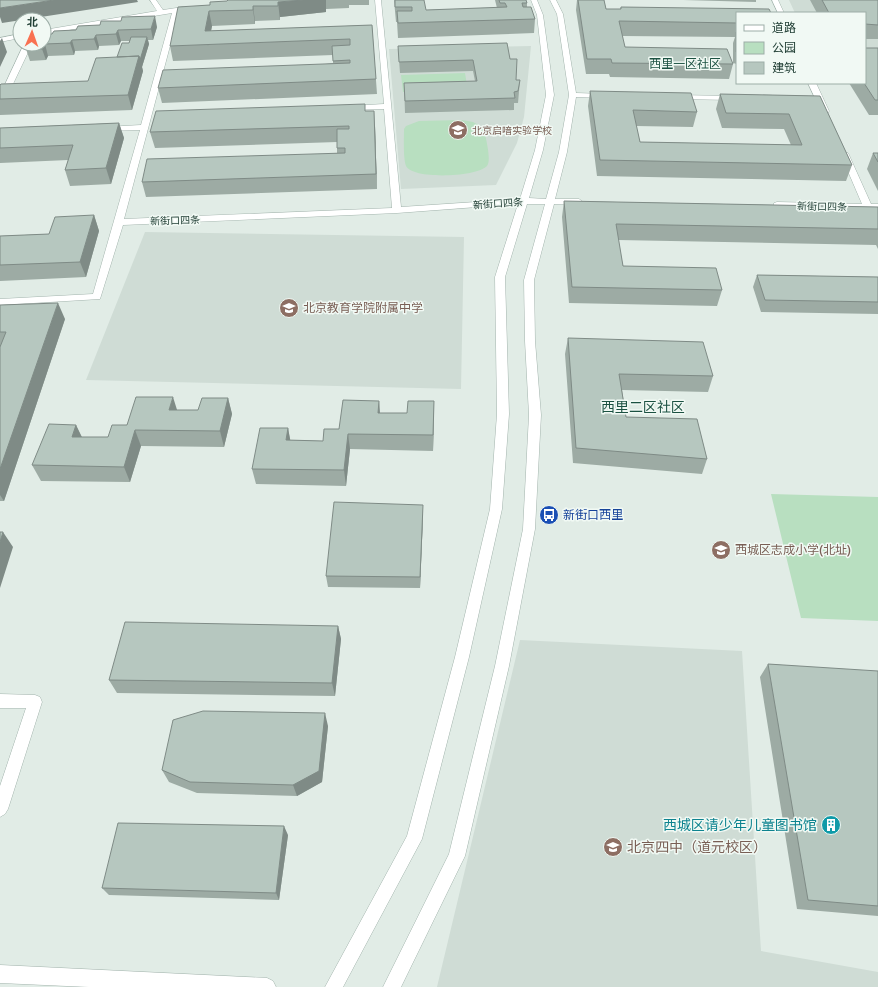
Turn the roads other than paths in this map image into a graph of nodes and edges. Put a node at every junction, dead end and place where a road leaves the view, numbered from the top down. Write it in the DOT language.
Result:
graph roads {
  1 [pos="153,0"];
  2 [pos="378,0"];
  3 [pos="534,0"];
  4 [pos="553,0"];
  5 [pos="775,0"];
  6 [pos="191,8"];
  7 [pos="176,11"];
  8 [pos="781,12"];
  9 [pos="161,13"];
  10 [pos="52,31"];
  11 [pos="12,38"];
  12 [pos="0,40"];
  13 [pos="24,52"];
  14 [pos="812,84"];
  15 [pos="573,95"];
  16 [pos="613,96"];
  17 [pos="669,97"];
  18 [pos="740,98"];
  19 [pos="0,103"];
  20 [pos="388,106"];
  21 [pos="341,108"];
  22 [pos="829,121"];
  23 [pos="144,127"];
  24 [pos="99,129"];
  25 [pos="842,150"];
  26 [pos="525,201"];
  27 [pos="551,202"];
  28 [pos="590,203"];
  29 [pos="765,205"];
  30 [pos="868,207"];
  31 [pos="878,207"];
  32 [pos="397,210"];
  33 [pos="119,222"];
  34 [pos="0,302"];
  35 [pos="0,701"];
  36 [pos="0,809"];
  37 [pos="0,974"];
  38 [pos="267,987"];
  39 [pos="334,987"];
  40 [pos="392,987"];
  1 -- 9 [label="street"];
  2 -- 20 [label="street"];
  3 -- 26 [label="street"];
  4 -- 15 [label="street"];
  5 -- 8 [label="street"];
  6 -- 7 [label="street"];
  7 -- 9 [label="street"];
  7 -- 23 [label="street"];
  9 -- 10 [label="street"];
  11 -- 12 [label="street"];
  13 -- 19 [label="street"];
  14 -- 22 [label="street"];
  15 -- 16 [label="street"];
  15 -- 27 [label="street"];
  17 -- 18 [label="street"];
  20 -- 21 [label="street"];
  20 -- 32 [label="street"];
  23 -- 24 [label="street"];
  23 -- 33 [label="street"];
  25 -- 30 [label="street"];
  26 -- 27 [label="street, 新街口四条"];
  26 -- 32 [label="street, 新街口四条"];
  26 -- 39 [label="street"];
  27 -- 28 [label="street, 新街口四条"];
  27 -- 40 [label="street"];
  29 -- 30 [label="street, 新街口四条"];
  30 -- 31 [label="street, 新街口四条"];
  32 -- 33 [label="street, 新街口四条"];
  33 -- 34 [label="street"];
  35 -- 36 [label="street"];
  37 -- 38 [label="street"];
}
